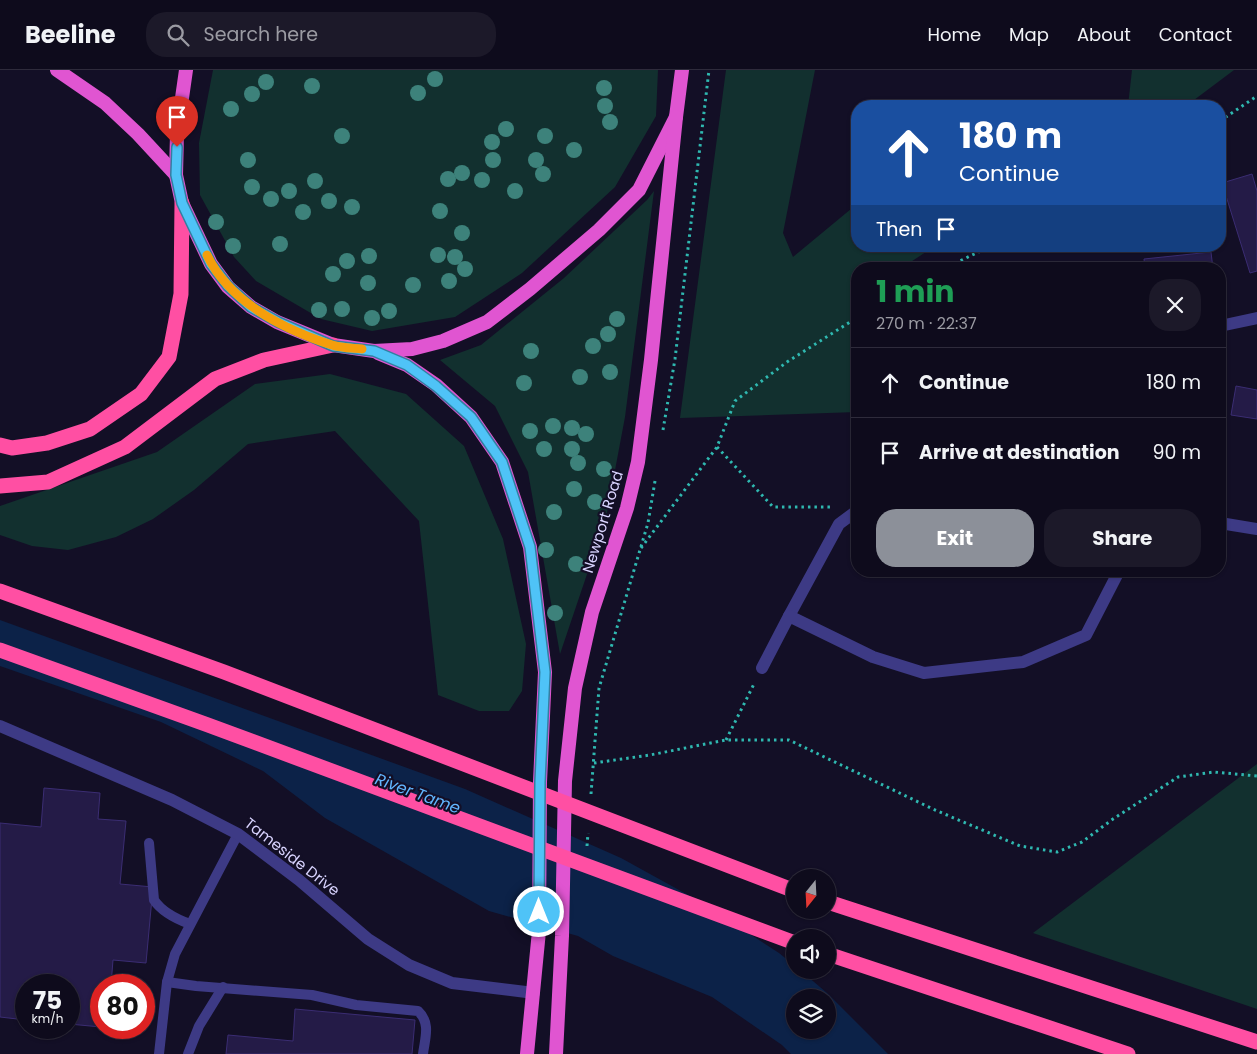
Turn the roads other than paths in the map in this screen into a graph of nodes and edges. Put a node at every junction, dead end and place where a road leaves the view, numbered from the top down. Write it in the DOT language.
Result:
graph roads {
  1 [pos="57,70"];
  2 [pos="186,70"];
  3 [pos="682,70"];
  4 [pos="676,117"];
  5 [pos="176,175"];
  6 [pos="182,203"];
  7 [pos="1257,318"];
  8 [pos="1226,325"];
  9 [pos="333,346"];
  10 [pos="374,351"];
  11 [pos="0,445"];
  12 [pos="0,486"];
  13 [pos="851,515"];
  14 [pos="1226,525"];
  15 [pos="1257,529"];
  16 [pos="1116,577"];
  17 [pos="0,591"];
  18 [pos="789,616"];
  19 [pos="0,650"];
  20 [pos="762,668"];
  21 [pos="0,726"];
  22 [pos="238,834"];
  23 [pos="149,843"];
  24 [pos="786,888"];
  25 [pos="836,905"];
  26 [pos="190,924"];
  27 [pos="786,940"];
  28 [pos="836,957"];
  29 [pos="167,982"];
  30 [pos="223,988"];
  31 [pos="534,994"];
  32 [pos="1257,1042"];
  33 [pos="159,1054"];
  34 [pos="188,1054"];
  35 [pos="423,1054"];
  36 [pos="527,1054"];
  37 [pos="556,1054"];
  38 [pos="1128,1054"];
  1 -- 5 [label="highway"];
  2 -- 5 [label="highway"];
  3 -- 4 [label="highway, Newport Road"];
  4 -- 10 [label="highway"];
  4 -- 37 [label="highway, Newport Road, bridge"];
  5 -- 6 [label="highway"];
  6 -- 9 [label="highway"];
  6 -- 11 [label="highway"];
  7 -- 8 [label="street"];
  9 -- 10 [label="highway"];
  9 -- 12 [label="highway"];
  10 -- 31 [label="highway, bridge"];
  13 -- 18 [label="street"];
  14 -- 15 [label="street"];
  16 -- 18 [label="street"];
  17 -- 24 [label="highway, bridge"];
  18 -- 20 [label="street"];
  19 -- 27 [label="highway, bridge"];
  21 -- 22 [label="street, Tameside Drive"];
  22 -- 26 [label="lane"];
  22 -- 31 [label="street, Tameside Drive"];
  23 -- 26 [label="lane"];
  25 -- 32 [label="highway"];
  26 -- 29 [label="lane"];
  28 -- 38 [label="highway"];
  29 -- 30 [label="lane"];
  29 -- 33 [label="lane"];
  30 -- 34 [label="lane"];
  30 -- 35 [label="lane"];
  31 -- 36 [label="highway"];
}
